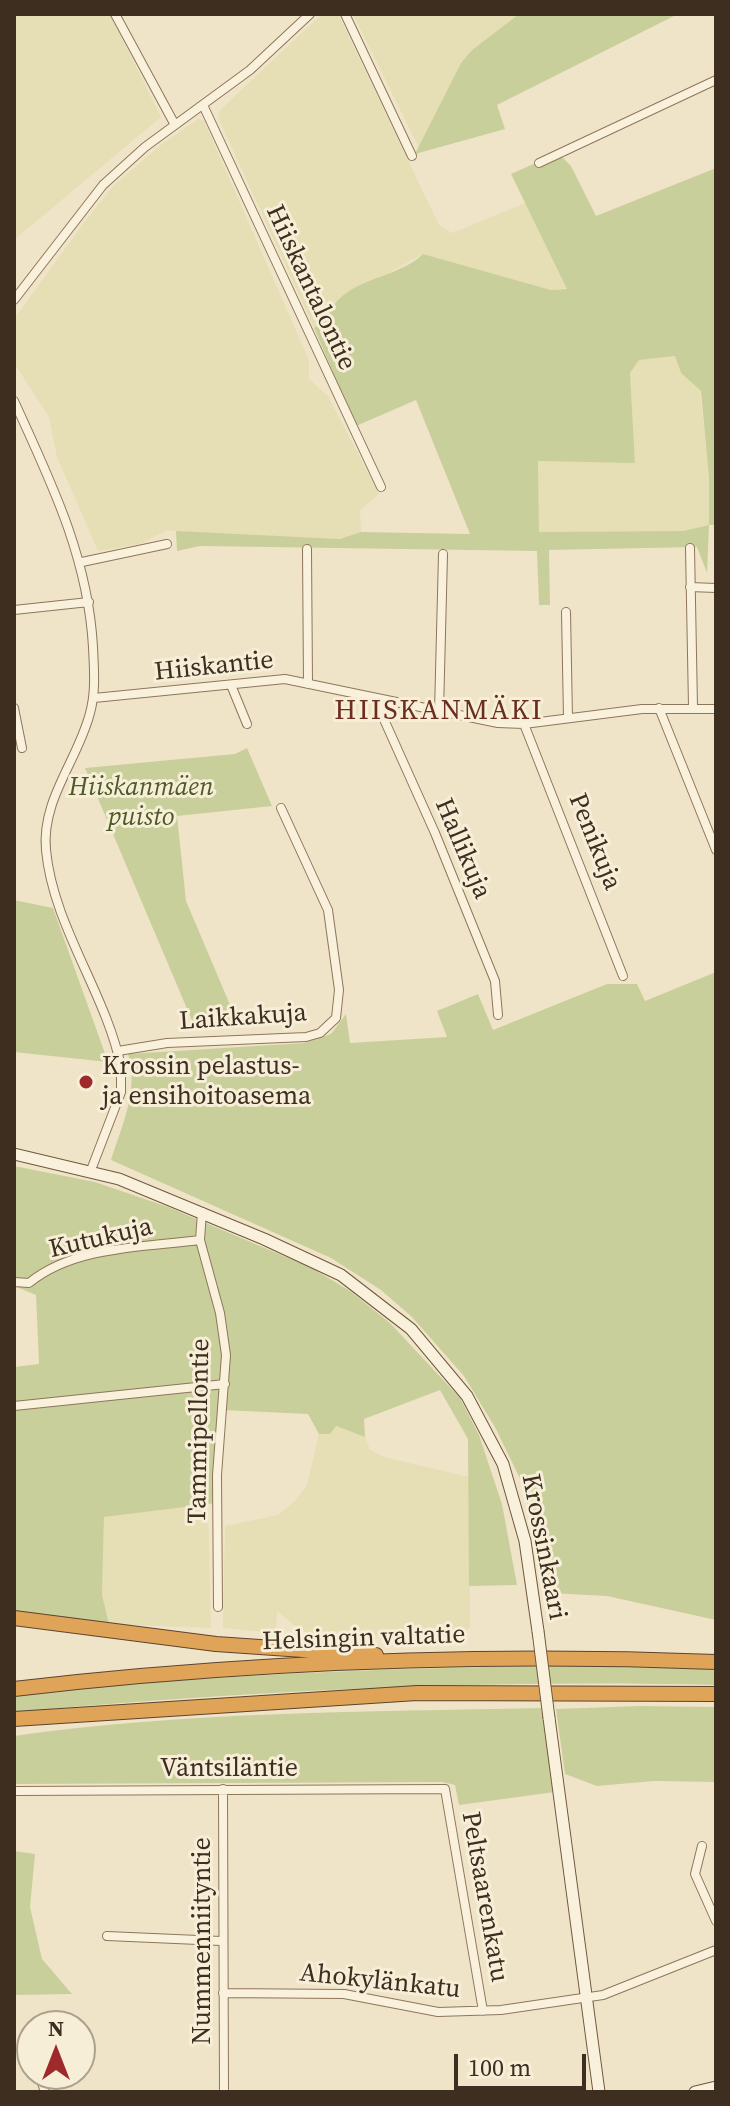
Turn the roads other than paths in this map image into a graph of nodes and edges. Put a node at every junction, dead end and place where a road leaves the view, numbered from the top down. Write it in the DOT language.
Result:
graph roads {
  1 [pos="115,14"];
  2 [pos="310,14"];
  3 [pos="345,14"];
  4 [pos="716,80"];
  5 [pos="203,105"];
  6 [pos="175,125"];
  7 [pos="412,156"];
  8 [pos="539,163"];
  9 [pos="14,300"];
  10 [pos="14,401"];
  11 [pos="381,487"];
  12 [pos="167,544"];
  13 [pos="690,548"];
  14 [pos="307,549"];
  15 [pos="443,554"];
  16 [pos="82,562"];
  17 [pos="690,587"];
  18 [pos="716,588"];
  19 [pos="89,602"];
  20 [pos="14,610"];
  21 [pos="566,612"];
  22 [pos="308,684"];
  23 [pos="231,685"];
  24 [pos="94,698"];
  25 [pos="379,701"];
  26 [pos="693,707"];
  27 [pos="14,708"];
  28 [pos="659,708"];
  29 [pos="716,709"];
  30 [pos="439,712"];
  31 [pos="568,718"];
  32 [pos="247,724"];
  33 [pos="524,724"];
  34 [pos="22,748"];
  35 [pos="281,808"];
  36 [pos="716,850"];
  37 [pos="623,976"];
  38 [pos="498,1015"];
  39 [pos="118,1051"];
  40 [pos="15,1154"];
  41 [pos="91,1170"];
  42 [pos="202,1212"];
  43 [pos="200,1240"];
  44 [pos="14,1282"];
  45 [pos="225,1384"];
  46 [pos="14,1406"];
  47 [pos="218,1607"];
  48 [pos="14,1618"];
  49 [pos="440,1659"];
  50 [pos="716,1662"];
  51 [pos="14,1689"];
  52 [pos="716,1694"];
  53 [pos="77,1713"];
  54 [pos="14,1719"];
  55 [pos="14,1726"];
  56 [pos="223,1789"];
  57 [pos="445,1789"];
  58 [pos="14,1791"];
  59 [pos="702,1846"];
  60 [pos="716,1921"];
  61 [pos="107,1936"];
  62 [pos="221,1941"];
  63 [pos="716,1950"];
  64 [pos="223,1993"];
  65 [pos="585,1996"];
  66 [pos="483,2011"];
  67 [pos="716,2087"];
  68 [pos="224,2092"];
  69 [pos="599,2092"];
  70 [pos="695,2092"];
  1 -- 6 [label="street"];
  2 -- 5 [label="street"];
  3 -- 7 [label="street"];
  4 -- 8 [label="street"];
  5 -- 6 [label="street"];
  5 -- 11 [label="street, Hiiskantalontie"];
  6 -- 9 [label="street"];
  10 -- 16 [label="street"];
  12 -- 16 [label="street"];
  13 -- 17 [label="street"];
  14 -- 22 [label="street"];
  15 -- 30 [label="street"];
  16 -- 19 [label="street"];
  17 -- 18 [label="street"];
  17 -- 26 [label="street"];
  19 -- 20 [label="street"];
  19 -- 24 [label="street"];
  21 -- 31 [label="street"];
  22 -- 23 [label="street, Hiiskantie"];
  22 -- 25 [label="street, Hiiskantie"];
  23 -- 24 [label="street, Hiiskantie"];
  23 -- 32 [label="street"];
  24 -- 39 [label="street"];
  25 -- 30 [label="street, Hiiskantie"];
  25 -- 38 [label="street, Hallikuja"];
  26 -- 28 [label="street, Hiiskantie"];
  26 -- 29 [label="street, Hiiskantie"];
  27 -- 34 [label="street"];
  28 -- 31 [label="street, Hiiskantie"];
  28 -- 36 [label="street"];
  30 -- 33 [label="street, Hiiskantie"];
  31 -- 33 [label="street, Hiiskantie"];
  33 -- 37 [label="street, Penikuja"];
  35 -- 39 [label="street, Laikkakuja"];
  39 -- 41 [label="street"];
  40 -- 41 [label="street, Krossinkaari"];
  41 -- 42 [label="street, Krossinkaari"];
  42 -- 43 [label="street, Tammipellontie"];
  42 -- 65 [label="street, Krossinkaari, bridge"];
  43 -- 44 [label="street, Kutukuja"];
  43 -- 45 [label="street, Tammipellontie"];
  45 -- 46 [label="street"];
  45 -- 47 [label="street, Tammipellontie"];
  48 -- 49 [label="highway"];
  49 -- 50 [label="highway, Helsingin valtatie"];
  49 -- 51 [label="highway, Helsingin valtatie"];
  52 -- 53 [label="highway"];
  53 -- 54 [label="highway"];
  53 -- 55 [label="highway"];
  56 -- 57 [label="street, Väntsiläntie"];
  56 -- 58 [label="street, Väntsiläntie"];
  56 -- 62 [label="street, Nummenniityntie"];
  57 -- 66 [label="street, Peltsaarenkatu"];
  59 -- 60 [label="street"];
  61 -- 62 [label="street"];
  62 -- 64 [label="street, Nummenniityntie"];
  63 -- 65 [label="street, Ahokylänkatu"];
  64 -- 66 [label="street, Ahokylänkatu"];
  64 -- 68 [label="street, Nummenniityntie"];
  65 -- 66 [label="street, Ahokylänkatu"];
  65 -- 69 [label="street, Krossinkaari"];
  67 -- 70 [label="street"];
}
